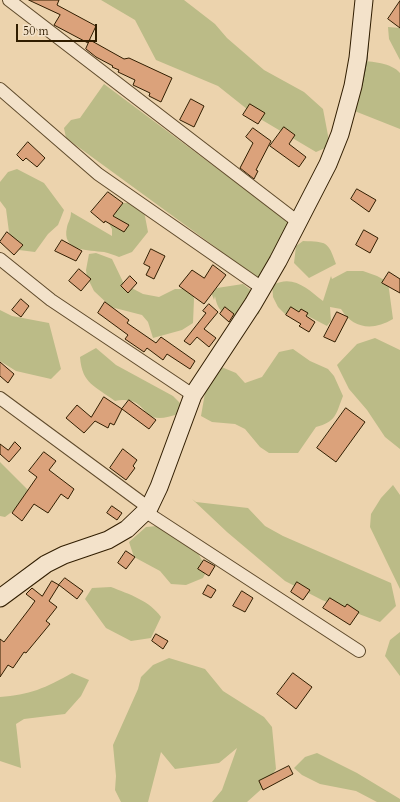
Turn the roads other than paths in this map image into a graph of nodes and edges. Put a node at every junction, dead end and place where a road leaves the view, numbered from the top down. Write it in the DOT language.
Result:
graph roads {
  1 [pos="9,0"];
  2 [pos="364,0"];
  3 [pos="0,90"];
  4 [pos="298,222"];
  5 [pos="0,259"];
  6 [pos="262,288"];
  7 [pos="193,395"];
  8 [pos="0,398"];
  9 [pos="147,510"];
  10 [pos="0,598"];
  11 [pos="359,651"];
  1 -- 4 [label="street"];
  2 -- 4 [label="main road"];
  3 -- 6 [label="street"];
  4 -- 6 [label="main road"];
  5 -- 7 [label="street"];
  6 -- 7 [label="main road"];
  7 -- 9 [label="main road"];
  8 -- 9 [label="street"];
  9 -- 10 [label="main road"];
  9 -- 11 [label="street"];
}
